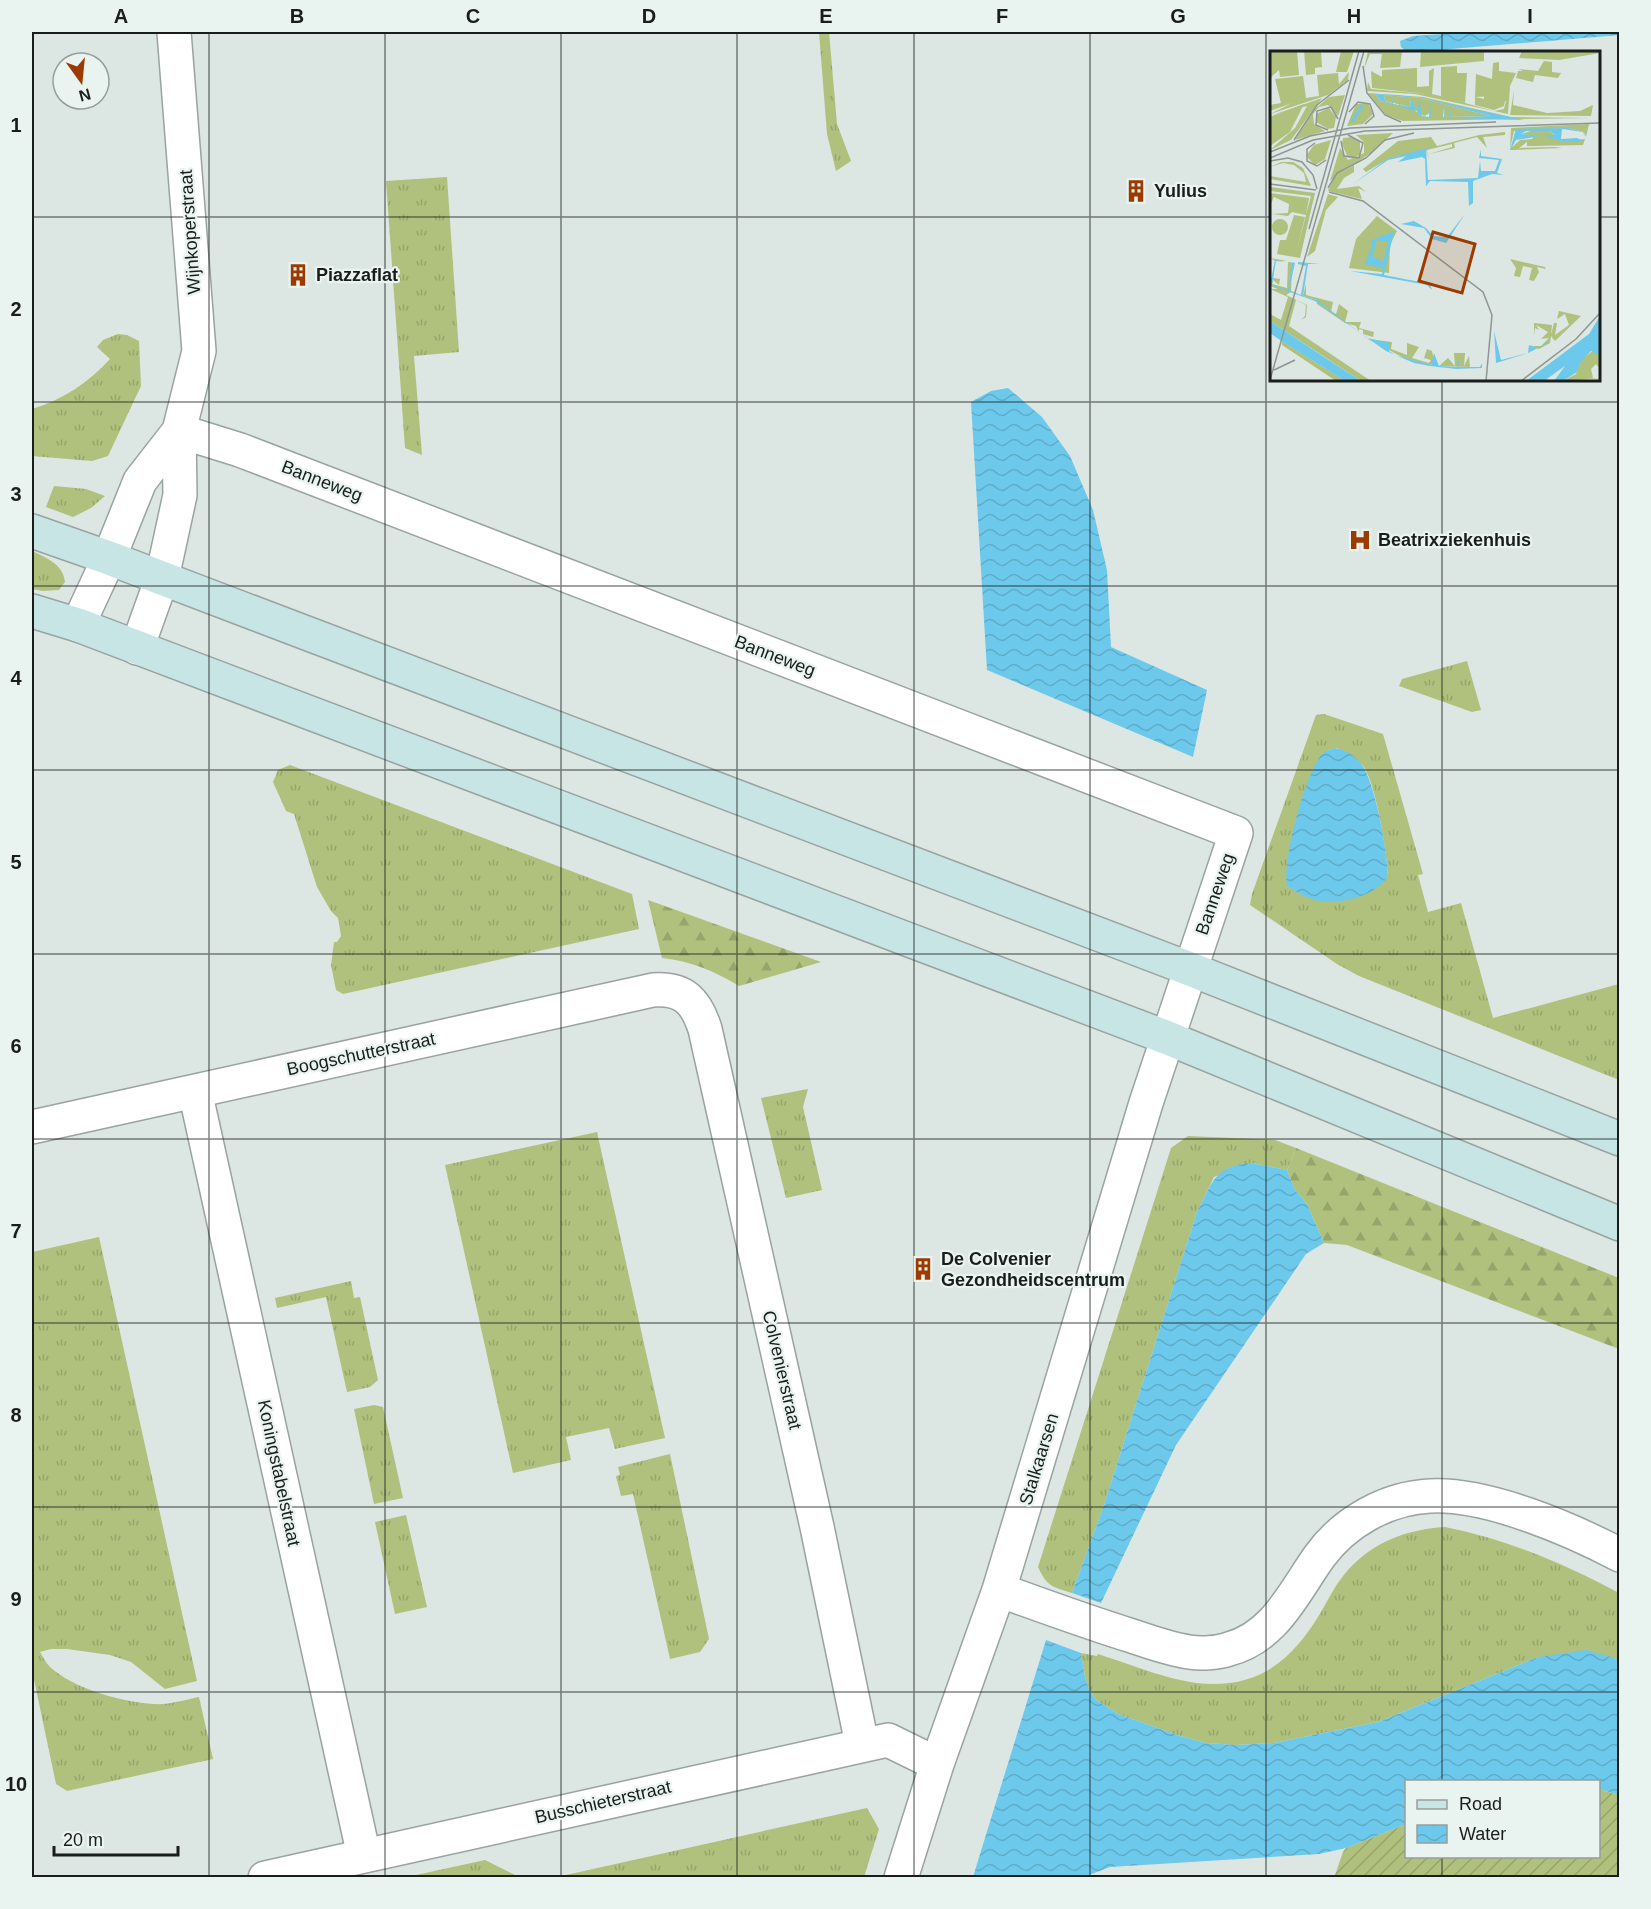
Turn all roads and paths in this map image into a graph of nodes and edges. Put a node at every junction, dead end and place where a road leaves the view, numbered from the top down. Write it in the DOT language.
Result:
graph roads {
  1 [pos="174,32"];
  2 [pos="179,431"];
  3 [pos="32,531"];
  4 [pos="109,558"];
  5 [pos="162,578"];
  6 [pos="32,611"];
  7 [pos="78,625"];
  8 [pos="137,648"];
  9 [pos="1190,969"];
  10 [pos="689,999"];
  11 [pos="1168,1038"];
  12 [pos="195,1091"];
  13 [pos="32,1127"];
  14 [pos="1620,1139"];
  15 [pos="1584,1210"];
  16 [pos="1620,1214"];
  17 [pos="1620,1224"];
  18 [pos="1620,1555"];
  19 [pos="999,1590"];
  20 [pos="862,1744"];
  21 [pos="937,1764"];
  22 [pos="364,1856"];
  23 [pos="265,1878"];
  24 [pos="901,1878"];
  1 -- 2 [label="street, Wijnkoperstraat"];
  2 -- 4 [label="street, Wijnkoperstraat"];
  2 -- 5 [label="street, Wijnkoperstraat"];
  2 -- 9 [label="street, Banneweg"];
  3 -- 4 [label="main road"];
  4 -- 5 [label="main road"];
  4 -- 7 [label="street, Wijnkoperstraat"];
  5 -- 8 [label="street, Wijnkoperstraat"];
  5 -- 9 [label="main road"];
  6 -- 7 [label="main road"];
  7 -- 8 [label="main road"];
  8 -- 11 [label="main road"];
  9 -- 11 [label="street, Banneweg"];
  9 -- 14 [label="main road"];
  10 -- 12 [label="street, Boogschutterstraat"];
  10 -- 20 [label="street, Colvenierstraat"];
  11 -- 15 [label="main road"];
  11 -- 19 [label="street, Stalkaarsen"];
  12 -- 13 [label="street, Boogschutterstraat"];
  12 -- 22 [label="street, Koningstabelstraat"];
  15 -- 16 [label="main road"];
  15 -- 17 [label="main road"];
  18 -- 19 [label="street"];
  19 -- 21 [label="street, Stalkaarsen"];
  20 -- 21 [label="street, Busschieterstraat"];
  20 -- 22 [label="street, Busschieterstraat"];
  21 -- 24 [label="street, Stalkaarsen"];
  22 -- 23 [label="street, Busschieterstraat"];
}
